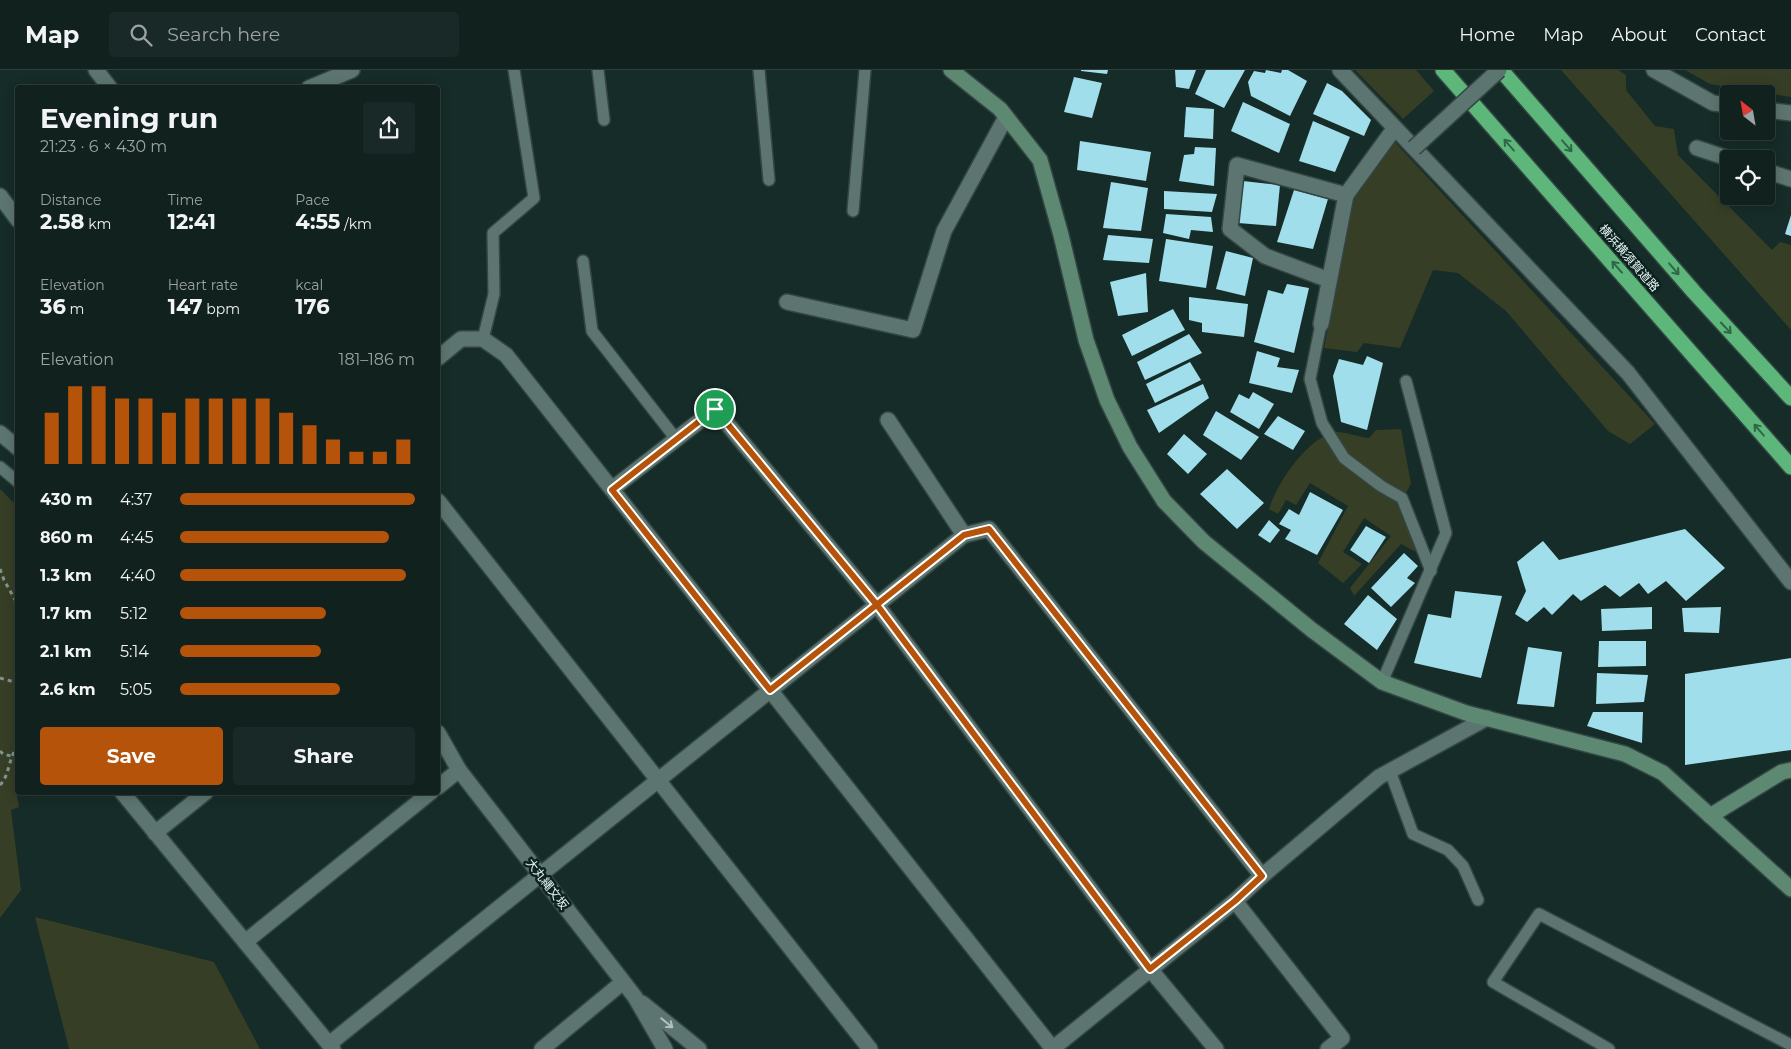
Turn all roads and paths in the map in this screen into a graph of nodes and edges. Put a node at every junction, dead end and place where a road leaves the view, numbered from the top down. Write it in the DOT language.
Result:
graph roads {
  1 [pos="96,70"];
  2 [pos="352,70"];
  3 [pos="514,70"];
  4 [pos="598,70"];
  5 [pos="759,70"];
  6 [pos="865,70"];
  7 [pos="951,70"];
  8 [pos="1340,70"];
  9 [pos="1443,70"];
  10 [pos="1500,70"];
  11 [pos="1654,70"];
  12 [pos="108,85"];
  13 [pos="316,85"];
  14 [pos="1720,104"];
  15 [pos="1775,111"];
  16 [pos="1791,113"];
  17 [pos="1006,117"];
  18 [pos="604,120"];
  19 [pos="1394,129"];
  20 [pos="1414,148"];
  21 [pos="1697,148"];
  22 [pos="1720,156"];
  23 [pos="1775,174"];
  24 [pos="1791,179"];
  25 [pos="769,180"];
  26 [pos="1346,195"];
  27 [pos="0,196"];
  28 [pos="853,211"];
  29 [pos="15,216"];
  30 [pos="583,262"];
  31 [pos="1329,280"];
  32 [pos="787,302"];
  33 [pos="1321,324"];
  34 [pos="483,339"];
  35 [pos="440,356"];
  36 [pos="1406,381"];
  37 [pos="1791,398"];
  38 [pos="888,420"];
  39 [pos="0,433"];
  40 [pos="676,439"];
  41 [pos="15,446"];
  42 [pos="0,467"];
  43 [pos="1791,467"];
  44 [pos="15,480"];
  45 [pos="612,490"];
  46 [pos="440,504"];
  47 [pos="964,535"];
  48 [pos="0,569"];
  49 [pos="1431,571"];
  50 [pos="1791,582"];
  51 [pos="15,600"];
  52 [pos="877,605"];
  53 [pos="0,678"];
  54 [pos="1382,682"];
  55 [pos="15,684"];
  56 [pos="770,690"];
  57 [pos="1487,718"];
  58 [pos="440,737"];
  59 [pos="15,750"];
  60 [pos="0,751"];
  61 [pos="440,754"];
  62 [pos="11,756"];
  63 [pos="459,770"];
  64 [pos="1791,770"];
  65 [pos="1390,772"];
  66 [pos="659,780"];
  67 [pos="440,785"];
  68 [pos="0,786"];
  69 [pos="124,795"];
  70 [pos="202,795"];
  71 [pos="427,795"];
  72 [pos="1710,816"];
  73 [pos="155,833"];
  74 [pos="540,875"];
  75 [pos="1262,876"];
  76 [pos="1791,889"];
  77 [pos="1478,900"];
  78 [pos="1235,901"];
  79 [pos="245,942"];
  80 [pos="1150,969"];
  81 [pos="624,982"];
  82 [pos="635,997"];
  83 [pos="1791,1045"];
  84 [pos="331,1047"];
  85 [pos="542,1049"];
  86 [pos="665,1049"];
  87 [pos="699,1049"];
  88 [pos="870,1049"];
  89 [pos="1052,1049"];
  90 [pos="1216,1049"];
  91 [pos="1328,1049"];
  92 [pos="1609,1049"];
  1 -- 12 [label="street"];
  2 -- 13 [label="street"];
  3 -- 34 [label="lane"];
  4 -- 18 [label="lane"];
  5 -- 25 [label="lane"];
  6 -- 28 [label="lane"];
  7 -- 17 [label="street"];
  8 -- 19 [label="street"];
  43 -- 9 [label="highway, 横浜横須賀道路, one-way"];
  10 -- 20 [label="street, bridge"];
  10 -- 37 [label="highway, one-way"];
  11 -- 14 [label="street"];
  15 -- 16 [label="street"];
  17 -- 32 [label="street"];
  17 -- 54 [label="street"];
  19 -- 20 [label="street"];
  19 -- 26 [label="street"];
  20 -- 50 [label="street"];
  21 -- 22 [label="street"];
  23 -- 24 [label="street"];
  26 -- 31 [label="street"];
  26 -- 31 [label="street"];
  27 -- 29 [label="street"];
  30 -- 40 [label="lane"];
  31 -- 33 [label="street"];
  33 -- 49 [label="lane"];
  34 -- 35 [label="street"];
  34 -- 45 [label="street"];
  36 -- 49 [label="lane"];
  38 -- 47 [label="street"];
  39 -- 41 [label="street"];
  40 -- 45 [label="street"];
  40 -- 52 [label="street"];
  42 -- 44 [label="lane"];
  45 -- 56 [label="street"];
  46 -- 66 [label="street"];
  47 -- 52 [label="street"];
  47 -- 75 [label="street"];
  48 -- 51 [label="path"];
  49 -- 54 [label="lane"];
  52 -- 56 [label="street"];
  52 -- 80 [label="street"];
  53 -- 55 [label="path"];
  54 -- 57 [label="street"];
  56 -- 66 [label="street"];
  56 -- 89 [label="street"];
  57 -- 65 [label="street"];
  57 -- 72 [label="street"];
  58 -- 63 [label="street, 大丸縄文坂"];
  59 -- 62 [label="path"];
  60 -- 62 [label="path"];
  61 -- 63 [label="street, 大丸縄文坂"];
  62 -- 68 [label="path"];
  63 -- 67 [label="street"];
  63 -- 74 [label="street, 大丸縄文坂"];
  64 -- 72 [label="street"];
  65 -- 75 [label="street"];
  65 -- 77 [label="lane"];
  66 -- 74 [label="street"];
  66 -- 88 [label="street"];
  69 -- 73 [label="street"];
  70 -- 73 [label="street"];
  71 -- 79 [label="street"];
  72 -- 76 [label="street"];
  73 -- 79 [label="street"];
  74 -- 81 [label="street, 大丸縄文坂"];
  74 -- 84 [label="street"];
  75 -- 78 [label="street"];
  78 -- 80 [label="street"];
  78 -- 91 [label="street"];
  79 -- 84 [label="street"];
  80 -- 89 [label="street"];
  80 -- 90 [label="street"];
  81 -- 82 [label="street, 大丸縄文坂"];
  81 -- 85 [label="street"];
  82 -- 86 [label="street, 大丸縄文坂"];
  82 -- 87 [label="street, 大丸縄文坂, one-way"];
  83 -- 92 [label="lane"];
}
